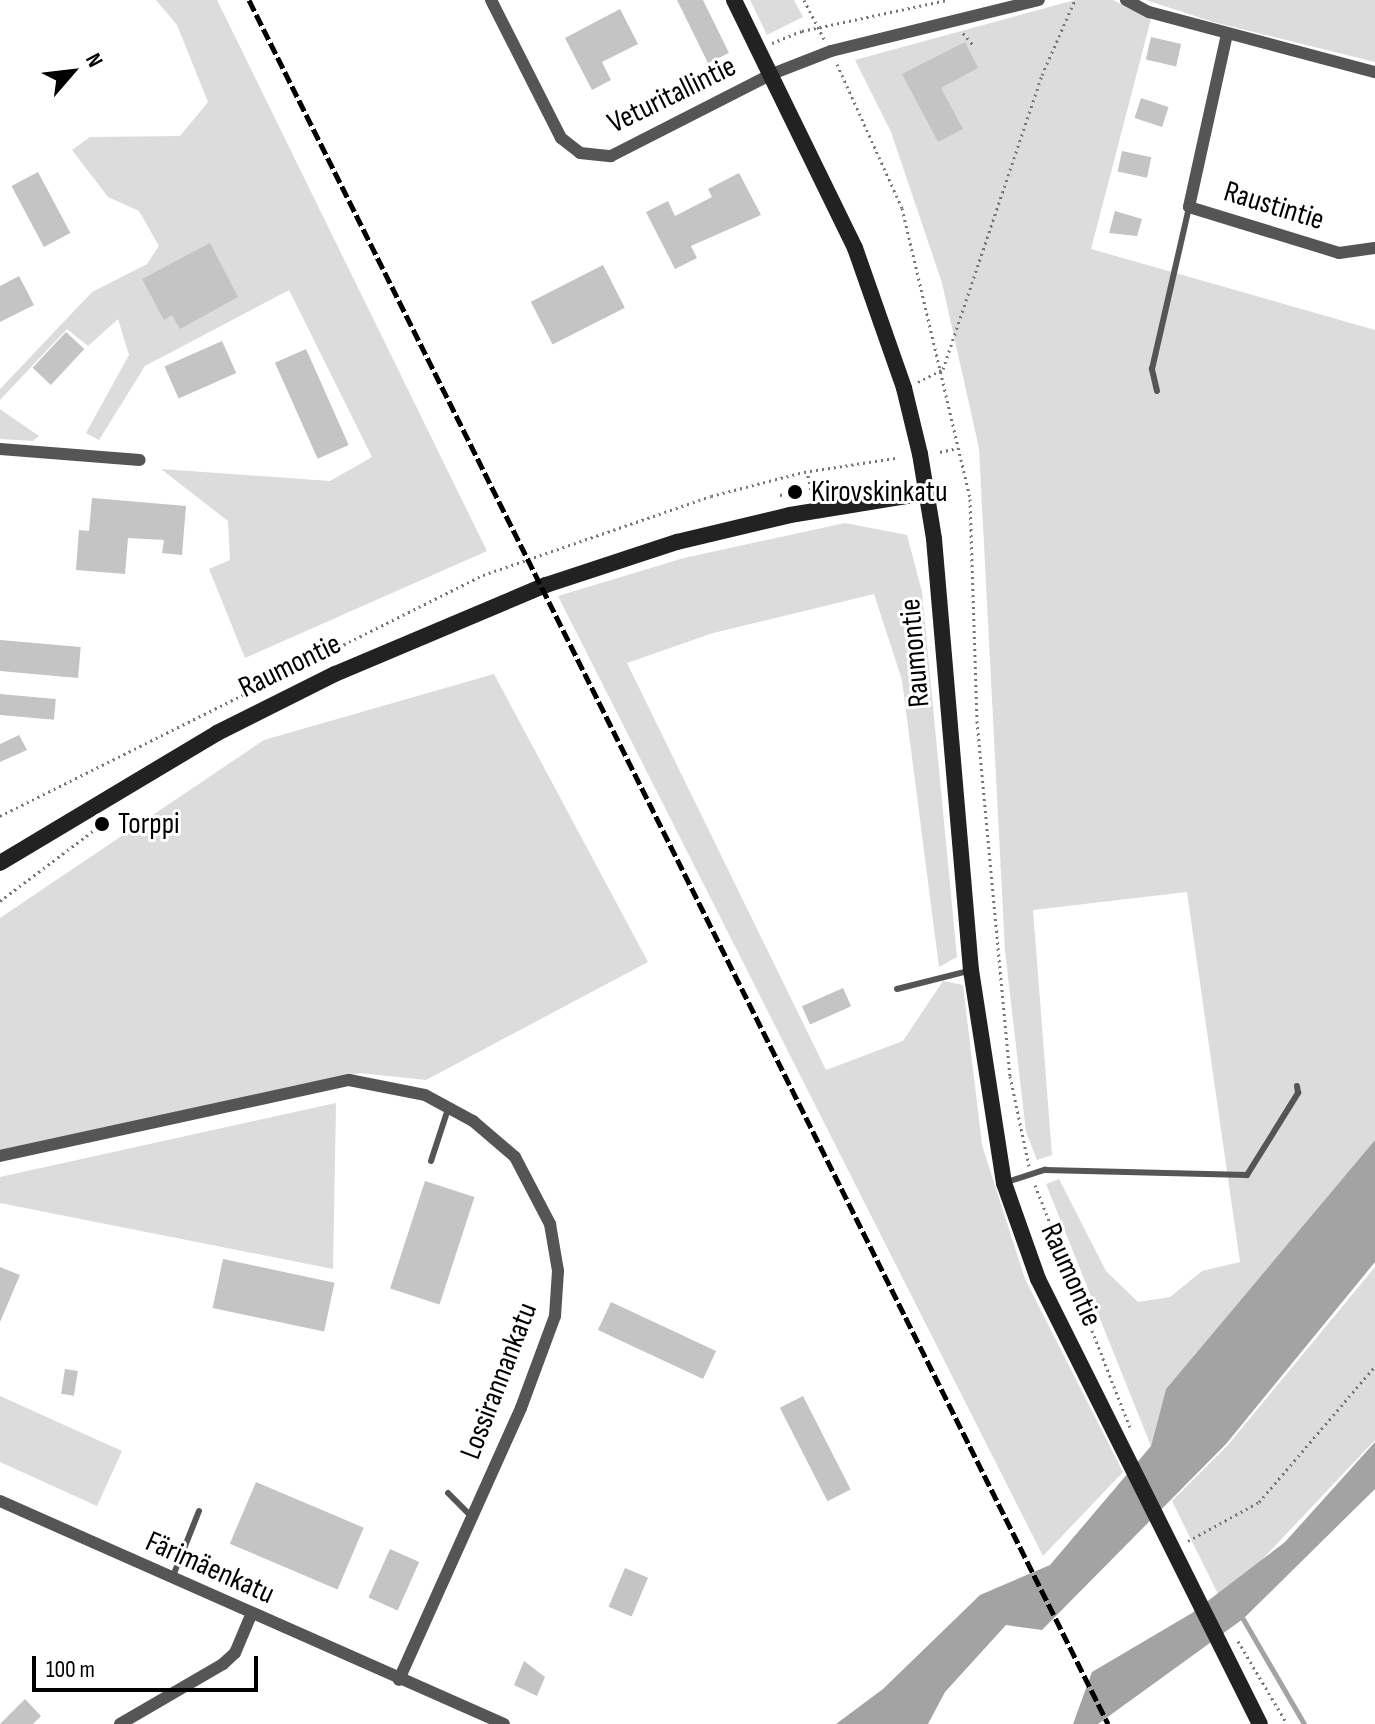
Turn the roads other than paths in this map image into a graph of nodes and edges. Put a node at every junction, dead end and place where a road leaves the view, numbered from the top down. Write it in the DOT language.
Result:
graph roads {
  1 [pos="491,0"];
  2 [pos="734,0"];
  3 [pos="971,0"];
  4 [pos="1039,0"];
  5 [pos="1126,0"];
  6 [pos="975,14"];
  7 [pos="1227,34"];
  8 [pos="1375,72"];
  9 [pos="772,74"];
  10 [pos="1189,207"];
  11 [pos="1375,248"];
  12 [pos="1157,391"];
  13 [pos="0,449"];
  14 [pos="140,460"];
  15 [pos="926,493"];
  16 [pos="23,845"];
  17 [pos="0,852"];
  18 [pos="0,863"];
  19 [pos="971,970"];
  20 [pos="897,989"];
  21 [pos="1297,1086"];
  22 [pos="449,1106"];
  23 [pos="0,1156"];
  24 [pos="431,1161"];
  25 [pos="1004,1183"];
  26 [pos="448,1493"];
  27 [pos="0,1501"];
  28 [pos="199,1511"];
  29 [pos="472,1517"];
  30 [pos="172,1580"];
  31 [pos="251,1615"];
  32 [pos="399,1680"];
  33 [pos="120,1724"];
  34 [pos="504,1724"];
  35 [pos="1260,1724"];
  1 -- 9 [label="street, Veturitallintie"];
  2 -- 9 [label="street"];
  3 -- 6 [label="street"];
  4 -- 6 [label="street, Veturitallintie"];
  5 -- 7 [label="street"];
  6 -- 9 [label="street, Veturitallintie"];
  7 -- 8 [label="street"];
  7 -- 10 [label="street, Raustintie"];
  9 -- 15 [label="street"];
  10 -- 11 [label="street, Raustintie"];
  10 -- 12 [label="lane"];
  13 -- 14 [label="street"];
  15 -- 16 [label="street, Raumontie"];
  15 -- 19 [label="street, Raumontie"];
  16 -- 17 [label="street, Raumontie"];
  16 -- 18 [label="street, Raumontie"];
  19 -- 20 [label="lane"];
  19 -- 25 [label="street, Raumontie"];
  21 -- 25 [label="lane"];
  22 -- 23 [label="street, Lossirannankatu"];
  22 -- 24 [label="lane"];
  22 -- 29 [label="street, Lossirannankatu"];
  25 -- 35 [label="street, Raumontie"];
  26 -- 29 [label="lane"];
  27 -- 30 [label="street, Färimäenkatu"];
  28 -- 30 [label="lane"];
  29 -- 32 [label="street, Lossirannankatu"];
  30 -- 31 [label="street, Färimäenkatu"];
  31 -- 32 [label="street, Färimäenkatu"];
  31 -- 33 [label="street"];
  32 -- 34 [label="street, Färimäenkatu"];
}
